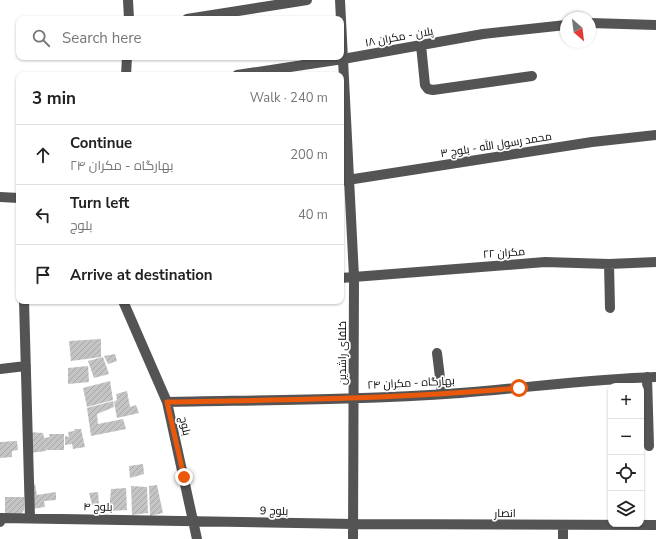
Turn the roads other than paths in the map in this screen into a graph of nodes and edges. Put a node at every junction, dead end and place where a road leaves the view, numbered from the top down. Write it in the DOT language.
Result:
graph roads {
  1 [pos="128,0"];
  2 [pos="307,0"];
  3 [pos="340,0"];
  4 [pos="129,16"];
  5 [pos="206,16"];
  6 [pos="341,16"];
  7 [pos="596,23"];
  8 [pos="656,25"];
  9 [pos="560,27"];
  10 [pos="421,45"];
  11 [pos="344,59"];
  12 [pos="127,60"];
  13 [pos="336,60"];
  14 [pos="343,60"];
  15 [pos="126,72"];
  16 [pos="257,72"];
  17 [pos="343,72"];
  18 [pos="532,76"];
  19 [pos="344,100"];
  20 [pos="656,135"];
  21 [pos="346,181"];
  22 [pos="0,196"];
  23 [pos="16,198"];
  24 [pos="656,262"];
  25 [pos="609,264"];
  26 [pos="354,277"];
  27 [pos="344,278"];
  28 [pos="24,304"];
  29 [pos="124,304"];
  30 [pos="610,308"];
  31 [pos="437,353"];
  32 [pos="26,366"];
  33 [pos="0,369"];
  34 [pos="651,377"];
  35 [pos="442,394"];
  36 [pos="354,398"];
  37 [pos="167,402"];
  38 [pos="649,446"];
  39 [pos="30,518"];
  40 [pos="0,520"];
  41 [pos="194,522"];
  42 [pos="353,524"];
  43 [pos="563,525"];
  44 [pos="656,525"];
  45 [pos="196,539"];
  46 [pos="353,539"];
  47 [pos="562,539"];
  1 -- 4 [label="street"];
  2 -- 5 [label="street"];
  3 -- 6 [label="street, خلفای راشدین"];
  7 -- 8 [label="street"];
  9 -- 10 [label="street, پلان - مکران ۱۸"];
  10 -- 11 [label="street, پلان - مکران ۱۸"];
  10 -- 18 [label="street"];
  12 -- 15 [label="street"];
  13 -- 16 [label="street, پلان - مکران ۱۸"];
  14 -- 17 [label="street, خلفای راشدین"];
  19 -- 21 [label="street, خلفای راشدین"];
  20 -- 21 [label="street, محمد رسول الله - بلوچ ۳"];
  21 -- 26 [label="street, خلفای راشدین"];
  22 -- 23 [label="street"];
  24 -- 25 [label="street, مکران ۲۲"];
  25 -- 26 [label="street, مکران ۲۲"];
  25 -- 30 [label="street"];
  26 -- 27 [label="street, مکران ۲۲"];
  26 -- 36 [label="street, خلفای راشدین"];
  28 -- 32 [label="street"];
  29 -- 37 [label="street, بلوچ"];
  31 -- 35 [label="street"];
  32 -- 33 [label="street"];
  32 -- 39 [label="street"];
  34 -- 35 [label="street, بهارگاه - مکران ۲۴"];
  34 -- 38 [label="street"];
  35 -- 36 [label="street, بهارگاه - مکران ۲۴"];
  36 -- 37 [label="street, بهارگاه - مکران ۲۴"];
  36 -- 42 [label="street, خلفای راشدین"];
  37 -- 41 [label="street, بلوچ"];
  39 -- 40 [label="street, بلوچ ۴"];
  39 -- 41 [label="street, بلوچ ۴"];
  41 -- 42 [label="street, بلوچ 9"];
  41 -- 45 [label="street, بلوچ"];
  42 -- 43 [label="street, انصار"];
  42 -- 46 [label="street, خلفای راشدین"];
  43 -- 44 [label="street, انصار"];
  43 -- 47 [label="street"];
}
